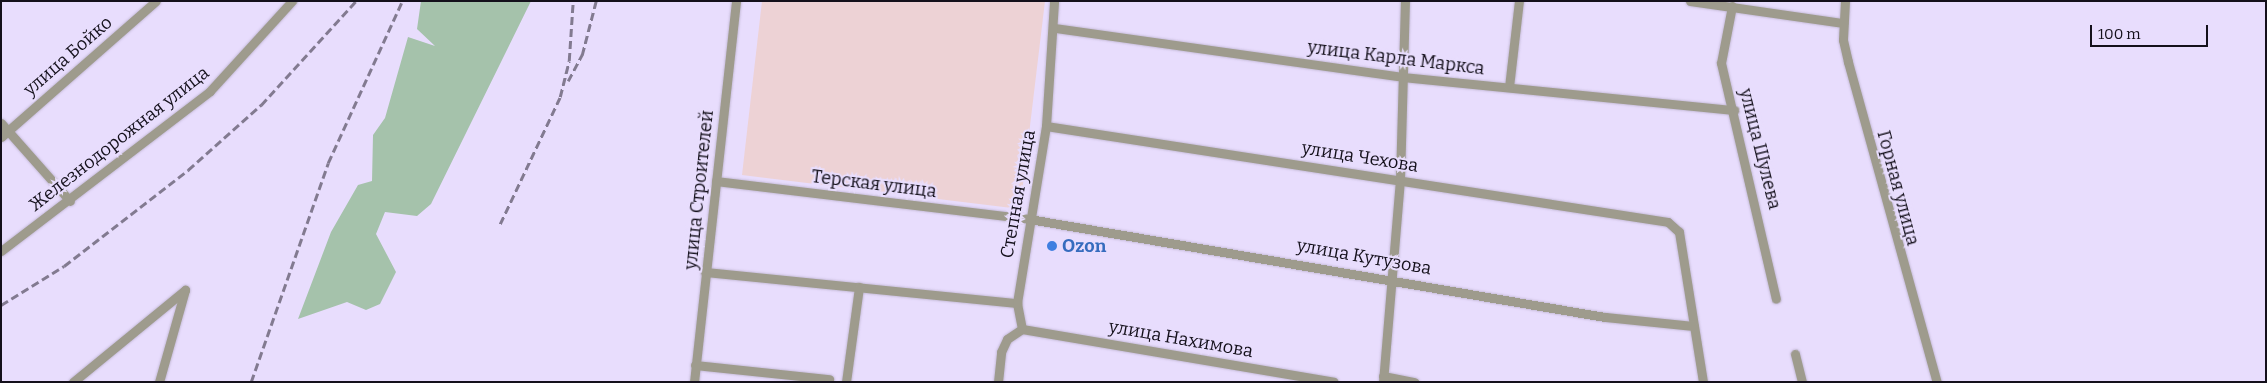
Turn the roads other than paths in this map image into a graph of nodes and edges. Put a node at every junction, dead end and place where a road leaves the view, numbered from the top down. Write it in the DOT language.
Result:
graph roads {
  1 [pos="156,1"];
  2 [pos="292,1"];
  3 [pos="736,1"];
  4 [pos="1054,1"];
  5 [pos="1405,1"];
  6 [pos="1519,1"];
  7 [pos="1690,1"];
  8 [pos="1845,1"];
  9 [pos="1732,6"];
  10 [pos="1843,23"];
  11 [pos="1055,28"];
  12 [pos="1402,77"];
  13 [pos="1509,87"];
  14 [pos="1734,110"];
  15 [pos="5,126"];
  16 [pos="1046,126"];
  17 [pos="1,137"];
  18 [pos="1400,179"];
  19 [pos="716,181"];
  20 [pos="70,201"];
  21 [pos="1029,219"];
  22 [pos="1,251"];
  23 [pos="705,272"];
  24 [pos="1390,278"];
  25 [pos="859,287"];
  26 [pos="1776,299"];
  27 [pos="1017,303"];
  28 [pos="1694,326"];
  29 [pos="1022,329"];
  30 [pos="1795,354"];
  31 [pos="696,365"];
  32 [pos="829,379"];
  33 [pos="1383,379"];
  34 [pos="73,382"];
  35 [pos="159,382"];
  36 [pos="694,382"];
  37 [pos="846,382"];
  38 [pos="998,382"];
  39 [pos="1334,382"];
  40 [pos="1414,382"];
  41 [pos="1703,382"];
  42 [pos="1802,382"];
  43 [pos="1937,382"];
  1 -- 15 [label="street, улица Бойко"];
  2 -- 20 [label="street, Железнодорожная улица"];
  3 -- 19 [label="street, улица Строителей"];
  4 -- 11 [label="street, Степная улица"];
  5 -- 12 [label="street"];
  6 -- 13 [label="street"];
  7 -- 9 [label="street"];
  8 -- 10 [label="street, Горная улица"];
  9 -- 10 [label="street"];
  9 -- 14 [label="street, улица Шулева"];
  10 -- 43 [label="street, Горная улица"];
  11 -- 12 [label="street, улица Карла Маркса"];
  11 -- 16 [label="street, Степная улица"];
  12 -- 13 [label="street, улица Карла Маркса"];
  12 -- 18 [label="street"];
  13 -- 14 [label="street, улица Карла Маркса"];
  14 -- 26 [label="street, улица Шулева"];
  15 -- 17 [label="street, улица Бойко"];
  15 -- 20 [label="street"];
  16 -- 18 [label="street, улица Чехова"];
  16 -- 21 [label="street, Степная улица"];
  18 -- 24 [label="street"];
  18 -- 28 [label="street, улица Чехова"];
  19 -- 21 [label="street, Терская улица"];
  19 -- 23 [label="street, улица Строителей"];
  20 -- 22 [label="street, Железнодорожная улица"];
  21 -- 24 [label="street, улица Кутузова"];
  21 -- 27 [label="street, Степная улица"];
  23 -- 25 [label="street"];
  23 -- 31 [label="street, улица Строителей"];
  24 -- 28 [label="street, улица Кутузова"];
  24 -- 33 [label="street"];
  25 -- 27 [label="street"];
  25 -- 37 [label="street"];
  27 -- 29 [label="street, Степная улица"];
  28 -- 41 [label="street"];
  29 -- 38 [label="street"];
  29 -- 39 [label="street, улица Нахимова"];
  30 -- 42 [label="street"];
  31 -- 32 [label="street"];
  31 -- 36 [label="street, улица Строителей"];
  33 -- 40 [label="street"];
  34 -- 35 [label="street"];
}
